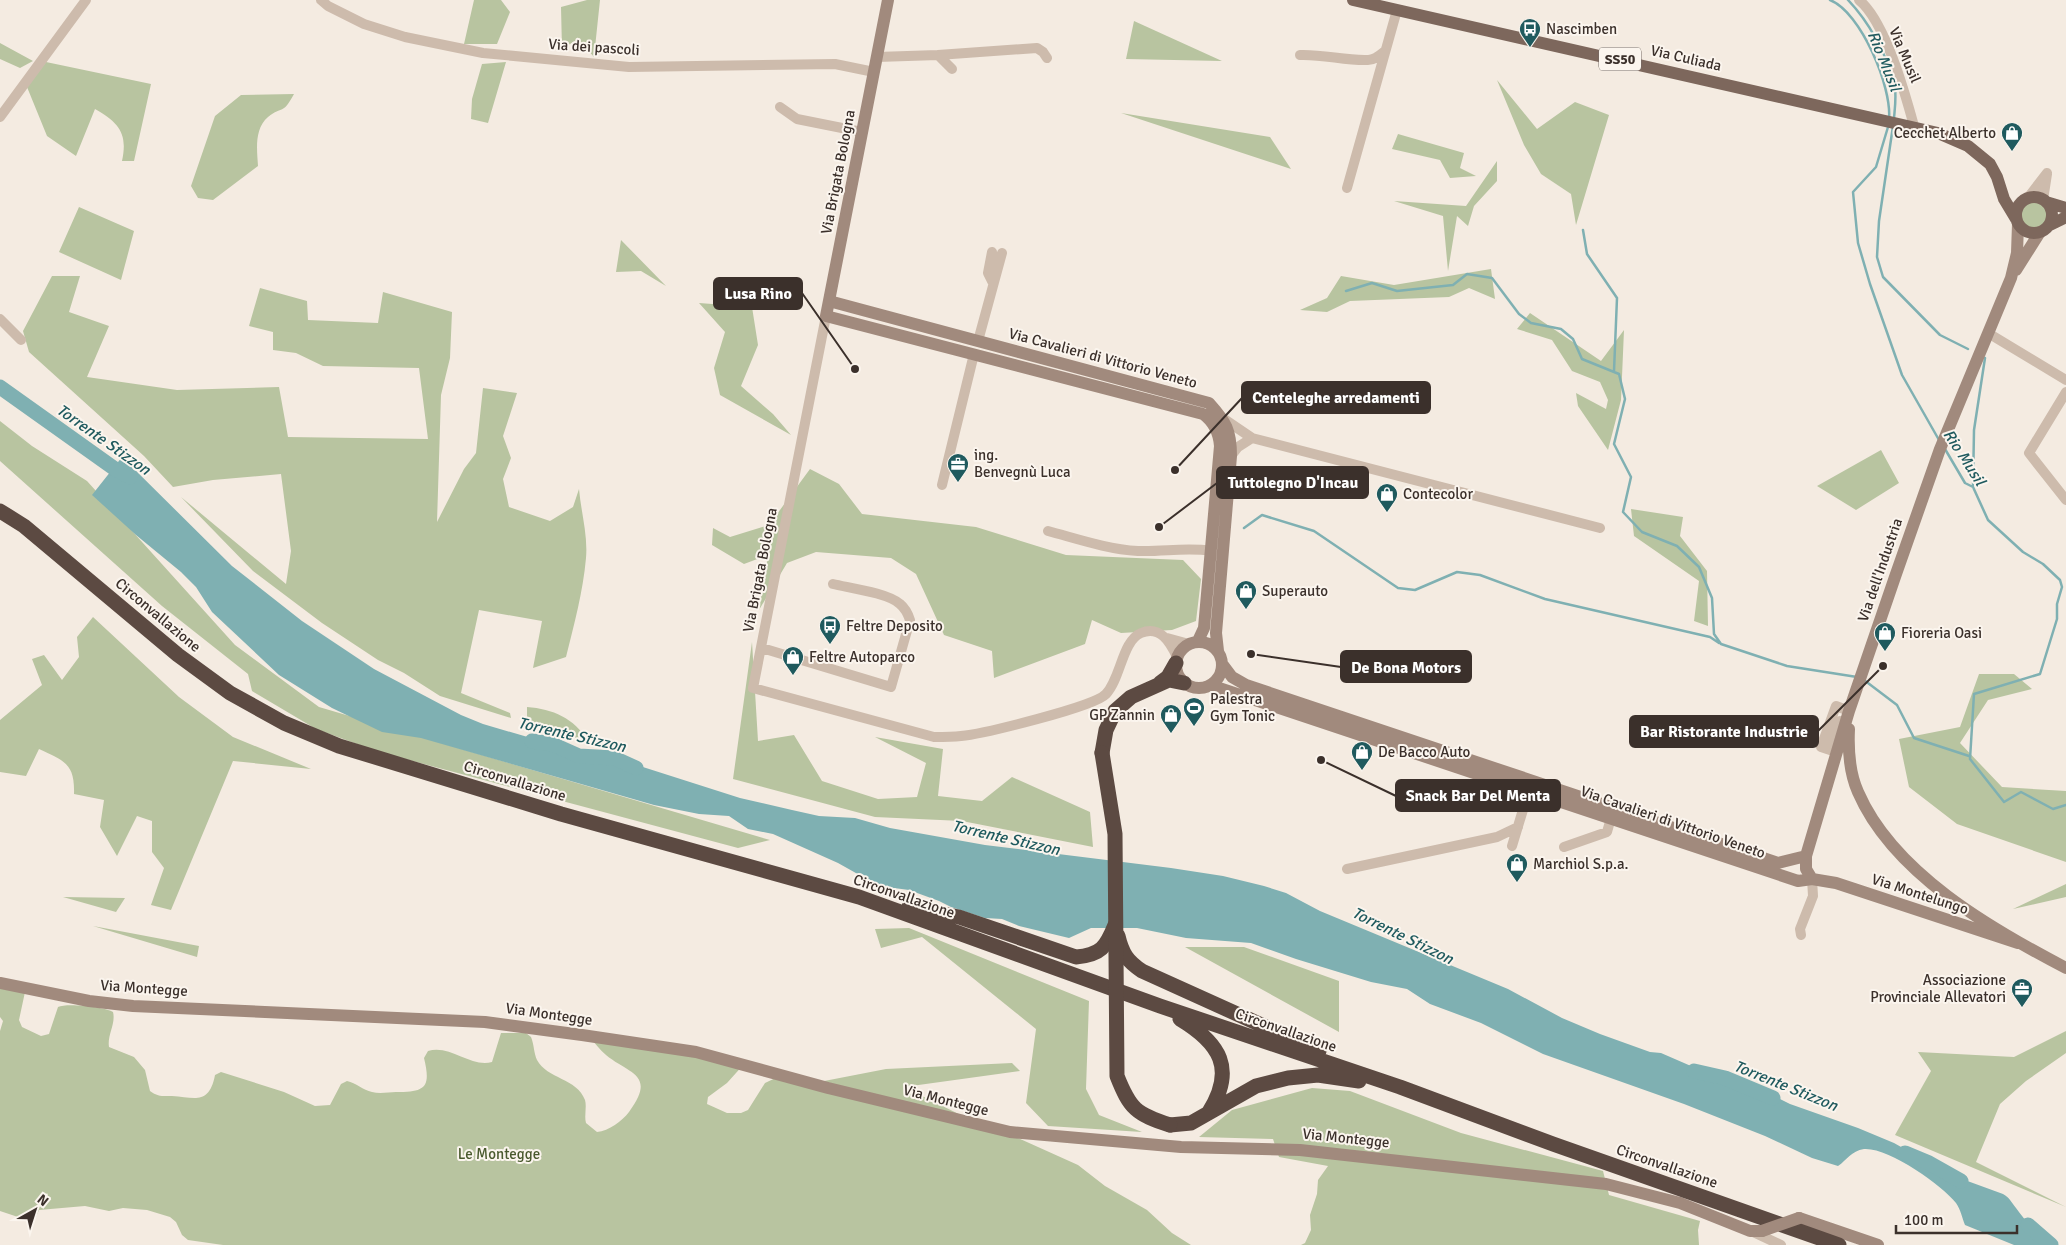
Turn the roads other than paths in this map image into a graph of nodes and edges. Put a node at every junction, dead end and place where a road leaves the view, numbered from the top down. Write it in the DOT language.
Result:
graph roads {
  1 [pos="86,0"];
  2 [pos="321,0"];
  3 [pos="888,0"];
  4 [pos="1353,0"];
  5 [pos="1859,0"];
  6 [pos="1397,10"];
  7 [pos="1385,51"];
  8 [pos="938,54"];
  9 [pos="1300,55"];
  10 [pos="877,57"];
  11 [pos="1047,58"];
  12 [pos="952,69"];
  13 [pos="874,72"];
  14 [pos="780,107"];
  15 [pos="0,117"];
  16 [pos="1909,125"];
  17 [pos="862,132"];
  18 [pos="1997,177"];
  19 [pos="1347,188"];
  20 [pos="2025,200"];
  21 [pos="2045,201"];
  22 [pos="2066,208"];
  23 [pos="2066,217"];
  24 [pos="2017,221"];
  25 [pos="2044,229"];
  26 [pos="997,252"];
  27 [pos="2011,278"];
  28 [pos="829,301"];
  29 [pos="826,316"];
  30 [pos="0,319"];
  31 [pos="1988,334"];
  32 [pos="21,340"];
  33 [pos="978,341"];
  34 [pos="974,354"];
  35 [pos="2066,380"];
  36 [pos="2066,392"];
  37 [pos="1224,419"];
  38 [pos="1252,438"];
  39 [pos="1231,456"];
  40 [pos="942,486"];
  41 [pos="2066,500"];
  42 [pos="0,511"];
  43 [pos="1600,528"];
  44 [pos="1048,531"];
  45 [pos="1211,551"];
  46 [pos="833,584"];
  47 [pos="1167,638"];
  48 [pos="1194,642"];
  49 [pos="762,648"];
  50 [pos="1218,651"];
  51 [pos="1177,660"];
  52 [pos="1223,665"];
  53 [pos="1184,682"];
  54 [pos="1158,684"];
  55 [pos="1210,686"];
  56 [pos="1847,710"];
  57 [pos="1842,755"];
  58 [pos="1529,790"];
  59 [pos="1611,818"];
  60 [pos="1518,827"];
  61 [pos="1512,846"];
  62 [pos="1564,847"];
  63 [pos="1806,856"];
  64 [pos="1347,869"];
  65 [pos="1812,879"];
  66 [pos="1939,889"];
  67 [pos="859,897"];
  68 [pos="1928,914"];
  69 [pos="1115,925"];
  70 [pos="1801,935"];
  71 [pos="2018,943"];
  72 [pos="2066,968"];
  73 [pos="0,983"];
  74 [pos="1160,1006"];
  75 [pos="1374,1079"];
  76 [pos="1400,1087"];
  77 [pos="1207,1114"];
  78 [pos="1756,1231"];
  79 [pos="1781,1245"];
  80 [pos="1839,1245"];
  81 [pos="1878,1245"];
  1 -- 15 [label="street"];
  2 -- 13 [label="street, Via dei pascoli"];
  3 -- 10 [label="street, Via Brigata Bologna"];
  4 -- 6 [label="main road, Via Culiada / SS50"];
  5 -- 16 [label="street, Via Musil"];
  6 -- 7 [label="street"];
  6 -- 16 [label="main road, Via Culiada / SS50"];
  7 -- 9 [label="street"];
  7 -- 19 [label="street"];
  8 -- 10 [label="street"];
  8 -- 11 [label="street"];
  8 -- 12 [label="street"];
  10 -- 13 [label="street, Via Brigata Bologna"];
  13 -- 17 [label="street, Via Brigata Bologna"];
  14 -- 17 [label="street"];
  16 -- 18 [label="main road, Via Culiada / SS50"];
  17 -- 28 [label="street, Via Brigata Bologna"];
  18 -- 20 [label="main road, Via Culiada / SS50"];
  18 -- 24 [label="main road, Via Culiada / SS50"];
  20 -- 21 [label="main road"];
  20 -- 21 [label="street"];
  20 -- 24 [label="main road"];
  21 -- 22 [label="main road"];
  21 -- 25 [label="main road"];
  23 -- 25 [label="main road"];
  24 -- 25 [label="main road"];
  24 -- 27 [label="street, Via dell'Industria"];
  25 -- 27 [label="street, Via dell'Industria"];
  26 -- 33 [label="street"];
  27 -- 31 [label="street, Via dell'Industria"];
  28 -- 29 [label="street, Via Brigata Bologna"];
  28 -- 33 [label="street, Via Cavalieri di Vittorio Veneto"];
  29 -- 34 [label="street, Via Cavalieri di Vittorio Veneto"];
  29 -- 49 [label="street, Via Brigata Bologna"];
  30 -- 32 [label="street"];
  31 -- 35 [label="street"];
  31 -- 56 [label="street, Via dell'Industria"];
  33 -- 37 [label="street, Via Cavalieri di Vittorio Veneto"];
  34 -- 40 [label="street"];
  34 -- 45 [label="street, Via Cavalieri di Vittorio Veneto"];
  36 -- 41 [label="street"];
  37 -- 38 [label="street"];
  37 -- 39 [label="street"];
  38 -- 39 [label="street"];
  38 -- 43 [label="street"];
  39 -- 50 [label="street"];
  42 -- 67 [label="highway, Circonvallazione"];
  44 -- 45 [label="street"];
  45 -- 48 [label="street, Via Cavalieri di Vittorio Veneto"];
  46 -- 49 [label="street"];
  47 -- 48 [label="street"];
  47 -- 49 [label="street, Via Brigata Bologna"];
  47 -- 51 [label="street"];
  48 -- 50 [label="street"];
  48 -- 51 [label="street"];
  50 -- 52 [label="street"];
  51 -- 53 [label="street"];
  51 -- 54 [label="highway"];
  52 -- 55 [label="street"];
  52 -- 63 [label="street, Via Cavalieri di Vittorio Veneto"];
  53 -- 54 [label="highway"];
  53 -- 55 [label="street"];
  54 -- 69 [label="highway, bridge"];
  55 -- 58 [label="street, Via Cavalieri di Vittorio Veneto"];
  56 -- 57 [label="street, Via Montelungo"];
  57 -- 63 [label="street"];
  57 -- 66 [label="street, Via Montelungo"];
  58 -- 59 [label="street, Via Cavalieri di Vittorio Veneto"];
  58 -- 60 [label="street"];
  59 -- 62 [label="street"];
  59 -- 65 [label="street, Via Cavalieri di Vittorio Veneto"];
  60 -- 61 [label="street"];
  60 -- 64 [label="street"];
  63 -- 65 [label="street"];
  65 -- 68 [label="street, Via Montelungo"];
  65 -- 70 [label="street"];
  66 -- 68 [label="street"];
  66 -- 71 [label="street, Via Montelungo"];
  67 -- 69 [label="highway"];
  67 -- 74 [label="highway, Circonvallazione"];
  68 -- 71 [label="street, Via Montelungo"];
  69 -- 75 [label="highway, bridge"];
  69 -- 77 [label="highway, bridge"];
  71 -- 72 [label="street, Via Montelungo"];
  73 -- 78 [label="street, Via Montegge"];
  74 -- 75 [label="highway, Circonvallazione"];
  74 -- 77 [label="highway"];
  75 -- 76 [label="highway, Circonvallazione"];
  76 -- 77 [label="highway"];
  76 -- 80 [label="highway, Circonvallazione"];
  78 -- 79 [label="street"];
  78 -- 81 [label="street, bridge"];
}
